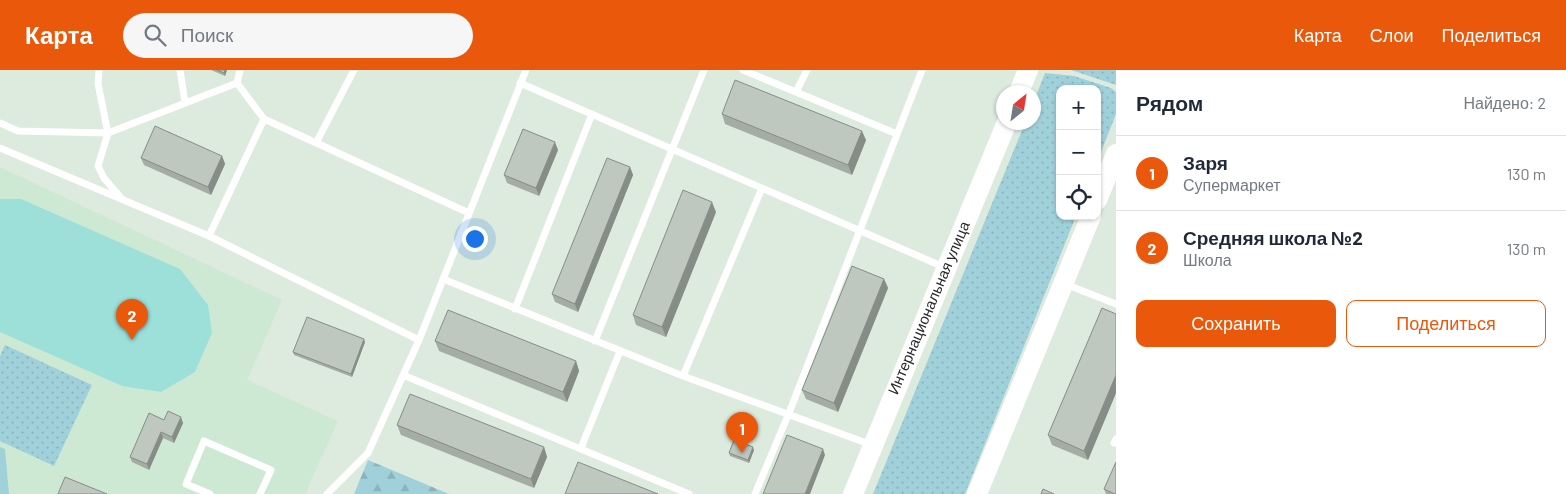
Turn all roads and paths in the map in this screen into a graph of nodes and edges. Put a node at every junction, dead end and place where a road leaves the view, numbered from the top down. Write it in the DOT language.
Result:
graph roads {
  1 [pos="99,70"];
  2 [pos="180,70"];
  3 [pos="240,70"];
  4 [pos="354,70"];
  5 [pos="526,70"];
  6 [pos="704,70"];
  7 [pos="743,70"];
  8 [pos="806,70"];
  9 [pos="922,70"];
  10 [pos="237,83"];
  11 [pos="520,84"];
  12 [pos="796,92"];
  13 [pos="185,103"];
  14 [pos="592,114"];
  15 [pos="264,119"];
  16 [pos="0,123"];
  17 [pos="1004,130"];
  18 [pos="108,132"];
  19 [pos="897,134"];
  20 [pos="316,143"];
  21 [pos="0,148"];
  22 [pos="672,149"];
  23 [pos="1116,154"];
  24 [pos="762,188"];
  25 [pos="1101,190"];
  26 [pos="123,200"];
  27 [pos="469,213"];
  28 [pos="1089,220"];
  29 [pos="860,230"];
  30 [pos="209,236"];
  31 [pos="946,268"];
  32 [pos="443,279"];
  33 [pos="1063,283"];
  34 [pos="1116,304"];
  35 [pos="515,308"];
  36 [pos="419,340"];
  37 [pos="595,341"];
  38 [pos="620,351"];
  39 [pos="403,375"];
  40 [pos="683,376"];
  41 [pos="789,413"];
  42 [pos="873,445"];
  43 [pos="580,448"];
  44 [pos="210,494"];
  45 [pos="260,494"];
  46 [pos="327,494"];
  47 [pos="689,494"];
  48 [pos="755,494"];
  49 [pos="853,494"];
  50 [pos="977,494"];
  1 -- 18 [label="lane"];
  2 -- 13 [label="lane"];
  3 -- 10 [label="lane"];
  4 -- 20 [label="lane"];
  5 -- 11 [label="lane"];
  6 -- 22 [label="lane"];
  7 -- 12 [label="lane"];
  8 -- 12 [label="lane"];
  9 -- 19 [label="lane"];
  10 -- 13 [label="lane"];
  10 -- 15 [label="lane"];
  11 -- 14 [label="lane"];
  11 -- 27 [label="lane"];
  12 -- 19 [label="lane"];
  13 -- 18 [label="lane"];
  14 -- 22 [label="lane"];
  14 -- 35 [label="lane"];
  15 -- 20 [label="lane"];
  15 -- 30 [label="lane"];
  16 -- 18 [label="lane"];
  17 -- 31 [label="main road, Интернациональная улица"];
  18 -- 26 [label="lane"];
  19 -- 29 [label="lane"];
  20 -- 27 [label="lane"];
  21 -- 26 [label="lane"];
  22 -- 24 [label="lane"];
  22 -- 37 [label="lane"];
  23 -- 25 [label="main road"];
  24 -- 29 [label="lane"];
  24 -- 40 [label="lane"];
  26 -- 30 [label="lane"];
  27 -- 32 [label="lane"];
  28 -- 33 [label="main road"];
  29 -- 31 [label="lane"];
  29 -- 41 [label="lane"];
  30 -- 36 [label="lane"];
  31 -- 42 [label="main road, Интернациональная улица"];
  32 -- 35 [label="lane"];
  32 -- 36 [label="lane"];
  33 -- 34 [label="lane"];
  33 -- 50 [label="main road"];
  35 -- 37 [label="lane"];
  36 -- 39 [label="lane"];
  37 -- 38 [label="lane"];
  38 -- 40 [label="lane"];
  38 -- 43 [label="lane"];
  39 -- 43 [label="lane"];
  39 -- 46 [label="lane"];
  40 -- 41 [label="lane"];
  41 -- 42 [label="lane"];
  41 -- 48 [label="lane"];
  42 -- 49 [label="main road, Интернациональная улица"];
  43 -- 47 [label="lane"];
  44 -- 45 [label="lane"];
}
